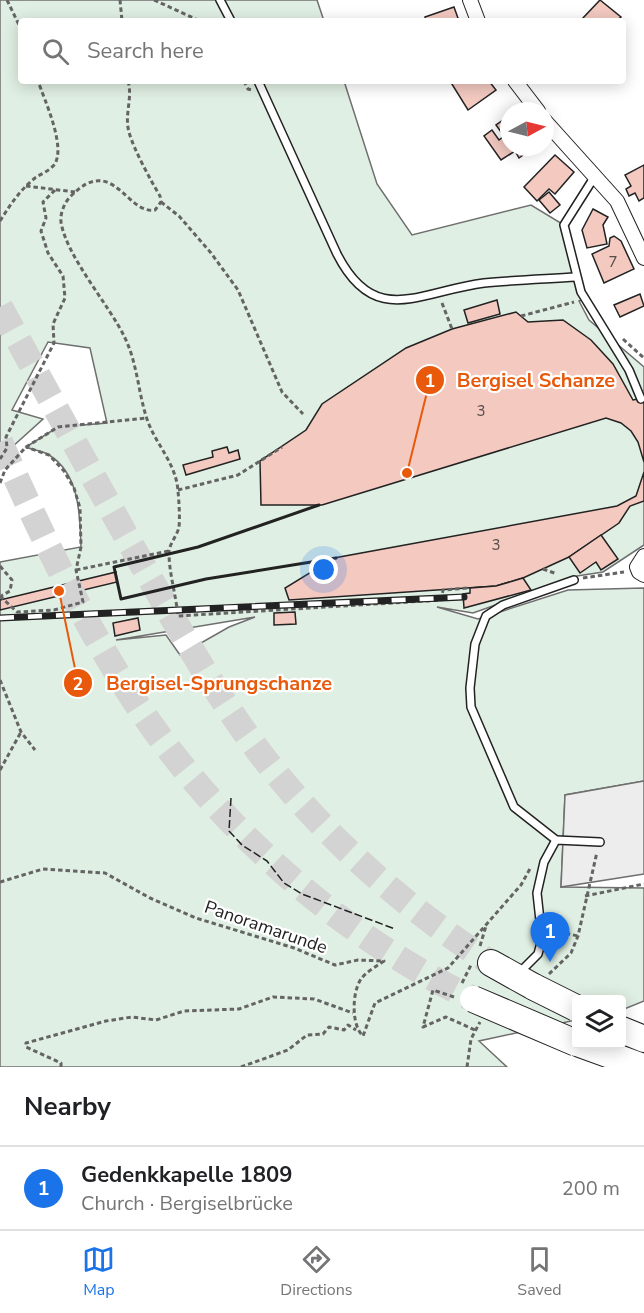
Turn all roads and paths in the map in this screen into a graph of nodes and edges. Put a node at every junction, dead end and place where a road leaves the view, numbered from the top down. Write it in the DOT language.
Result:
graph roads {
  1 [pos="7,0"];
  2 [pos="120,0"];
  3 [pos="154,0"];
  4 [pos="220,0"];
  5 [pos="471,0"];
  6 [pos="122,18"];
  7 [pos="193,18"];
  8 [pos="229,18"];
  9 [pos="477,18"];
  10 [pos="18,23"];
  11 [pos="39,84"];
  12 [pos="129,84"];
  13 [pos="259,84"];
  14 [pos="517,84"];
  15 [pos="531,102"];
  16 [pos="554,131"];
  17 [pos="595,176"];
  18 [pos="26,186"];
  19 [pos="56,189"];
  20 [pos="76,192"];
  21 [pos="160,202"];
  22 [pos="0,221"];
  23 [pos="644,258"];
  24 [pos="576,278"];
  25 [pos="438,293"];
  26 [pos="585,299"];
  27 [pos="521,316"];
  28 [pos="452,329"];
  29 [pos="641,399"];
  30 [pos="303,414"];
  31 [pos="147,418"];
  32 [pos="26,447"];
  33 [pos="282,447"];
  34 [pos="0,459"];
  35 [pos="0,483"];
  36 [pos="178,490"];
  37 [pos="168,551"];
  38 [pos="644,556"];
  39 [pos="0,566"];
  40 [pos="543,569"];
  41 [pos="76,570"];
  42 [pos="641,572"];
  43 [pos="574,579"];
  44 [pos="468,588"];
  45 [pos="0,596"];
  46 [pos="0,680"];
  47 [pos="21,732"];
  48 [pos="35,750"];
  49 [pos="0,770"];
  50 [pos="556,840"];
  51 [pos="600,842"];
  52 [pos="550,849"];
  53 [pos="0,882"];
  54 [pos="644,884"];
  55 [pos="538,917"];
  56 [pos="578,936"];
  57 [pos="491,963"];
  58 [pos="525,982"];
  59 [pos="473,999"];
  60 [pos="572,1006"];
  61 [pos="353,1013"];
  62 [pos="475,1030"];
  63 [pos="357,1031"];
  64 [pos="626,1032"];
  65 [pos="644,1039"];
  66 [pos="572,1041"];
  67 [pos="592,1049"];
  68 [pos="255,1065"];
  69 [pos="61,1067"];
  70 [pos="241,1067"];
  71 [pos="467,1067"];
  72 [pos="643,1067"];
  1 -- 10 [label="path"];
  2 -- 6 [label="path"];
  3 -- 7 [label="path"];
  4 -- 8 [label="lane"];
  5 -- 9 [label="street"];
  11 -- 18 [label="path"];
  12 -- 21 [label="path"];
  13 -- 25 [label="lane"];
  14 -- 15 [label="street"];
  16 -- 17 [label="street"];
  17 -- 23 [label="street"];
  17 -- 24 [label="lane"];
  18 -- 19 [label="path"];
  18 -- 22 [label="path"];
  19 -- 20 [label="path"];
  19 -- 34 [label="path"];
  20 -- 21 [label="path"];
  20 -- 31 [label="path"];
  21 -- 30 [label="path"];
  24 -- 25 [label="lane"];
  24 -- 26 [label="lane"];
  25 -- 28 [label="path"];
  26 -- 27 [label="path"];
  26 -- 29 [label="lane"];
  31 -- 32 [label="path"];
  31 -- 36 [label="path"];
  32 -- 35 [label="path"];
  32 -- 41 [label="path"];
  33 -- 36 [label="path"];
  36 -- 37 [label="path"];
  37 -- 41 [label="path"];
  37 -- 44 [label="path"];
  38 -- 42 [label="street"];
  39 -- 45 [label="path"];
  40 -- 43 [label="path"];
  41 -- 45 [label="path"];
  42 -- 43 [label="path"];
  43 -- 50 [label="lane"];
  46 -- 47 [label="path"];
  47 -- 48 [label="path"];
  47 -- 49 [label="path"];
  50 -- 51 [label="lane"];
  50 -- 52 [label="lane"];
  51 -- 54 [label="path"];
  52 -- 55 [label="lane"];
  52 -- 63 [label="path"];
  53 -- 61 [label="path, Panoramarunde"];
  55 -- 56 [label="path"];
  55 -- 58 [label="lane"];
  57 -- 58 [label="highway"];
  58 -- 60 [label="highway, bridge"];
  59 -- 66 [label="highway, bridge"];
  61 -- 63 [label="path, Panoramarunde"];
  61 -- 69 [label="path"];
  62 -- 71 [label="path"];
  63 -- 68 [label="path"];
  64 -- 65 [label="highway"];
  67 -- 72 [label="highway"];
  68 -- 70 [label="path"];
}
